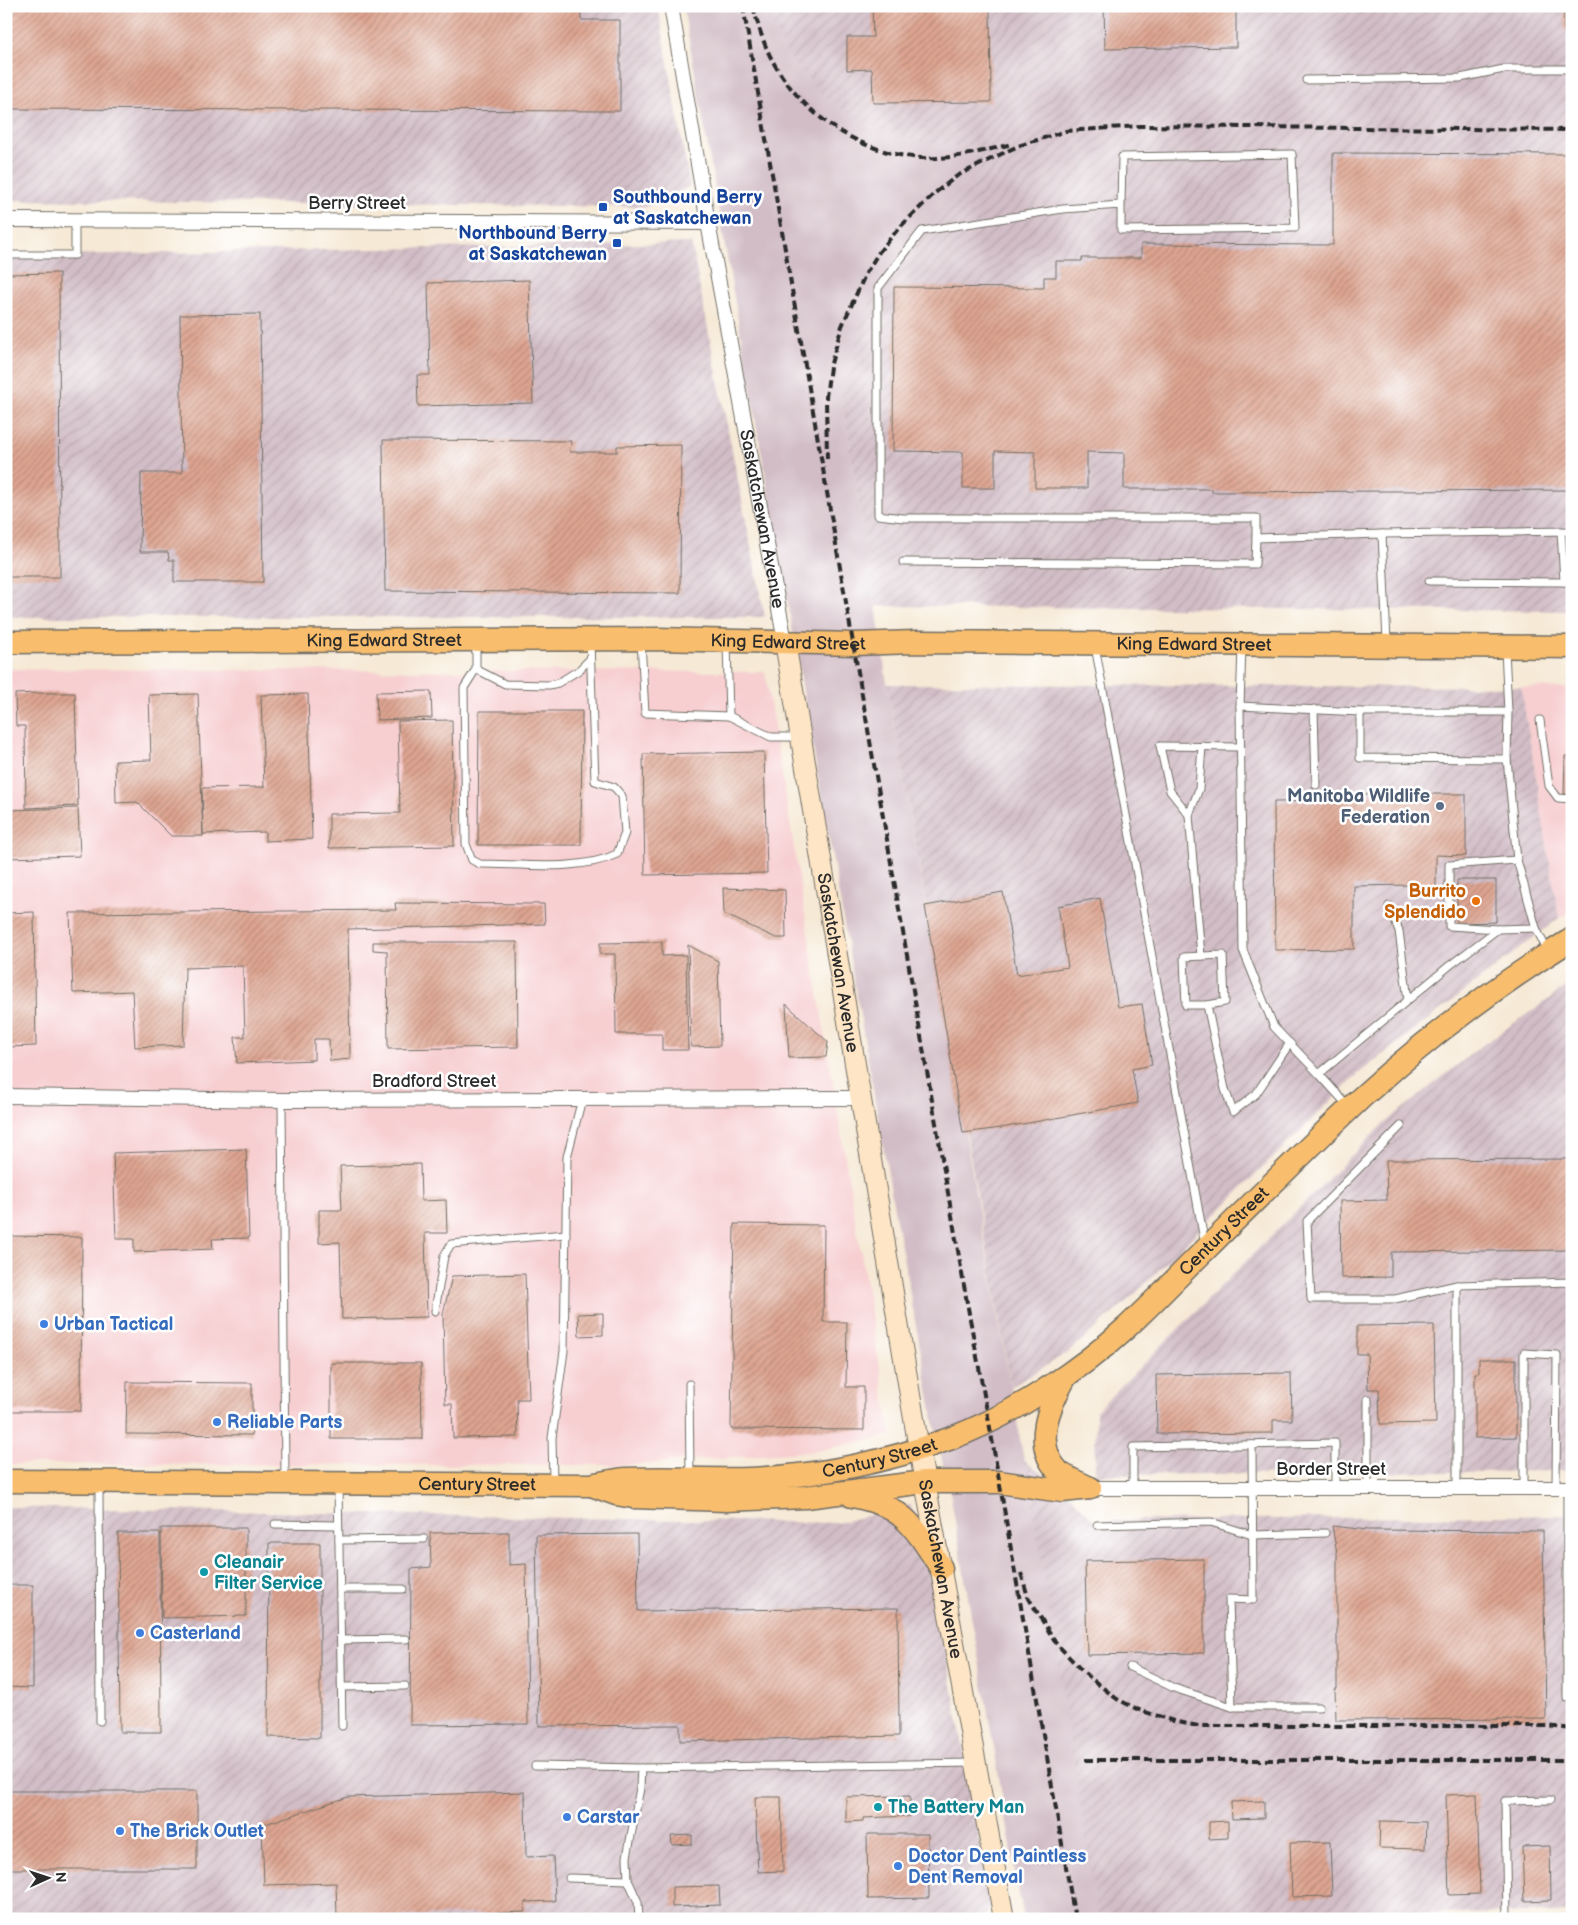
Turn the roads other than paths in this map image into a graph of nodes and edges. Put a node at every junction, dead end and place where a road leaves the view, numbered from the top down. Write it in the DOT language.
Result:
graph roads {
  1 [pos="671,6"];
  2 [pos="1572,69"];
  3 [pos="1306,80"];
  4 [pos="1121,204"];
  5 [pos="6,220"];
  6 [pos="75,220"];
  7 [pos="708,223"];
  8 [pos="6,255"];
  9 [pos="1561,531"];
  10 [pos="1572,531"];
  11 [pos="1382,534"];
  12 [pos="1256,538"];
  13 [pos="903,562"];
  14 [pos="1429,581"];
  15 [pos="1568,582"];
  16 [pos="476,640"];
  17 [pos="641,640"];
  18 [pos="727,640"];
  19 [pos="6,642"];
  20 [pos="785,642"];
  21 [pos="1095,643"];
  22 [pos="1242,644"];
  23 [pos="1387,645"];
  24 [pos="1505,646"];
  25 [pos="1572,647"];
  26 [pos="590,649"];
  27 [pos="476,669"];
  28 [pos="1240,706"];
  29 [pos="1314,709"];
  30 [pos="1360,712"];
  31 [pos="1508,712"];
  32 [pos="729,716"];
  33 [pos="1540,720"];
  34 [pos="801,737"];
  35 [pos="1202,746"];
  36 [pos="1240,747"];
  37 [pos="1507,759"];
  38 [pos="1316,785"];
  39 [pos="1572,799"];
  40 [pos="1189,815"];
  41 [pos="1517,860"];
  42 [pos="1389,906"];
  43 [pos="1536,928"];
  44 [pos="1498,929"];
  45 [pos="1572,939"];
  46 [pos="1549,953"];
  47 [pos="1201,956"];
  48 [pos="1408,1000"];
  49 [pos="1207,1005"];
  50 [pos="1290,1043"];
  51 [pos="1319,1074"];
  52 [pos="6,1096"];
  53 [pos="861,1098"];
  54 [pos="582,1099"];
  55 [pos="282,1100"];
  56 [pos="1350,1108"];
  57 [pos="1401,1126"];
  58 [pos="566,1234"];
  59 [pos="1206,1249"];
  60 [pos="1572,1282"];
  61 [pos="1457,1285"];
  62 [pos="435,1311"];
  63 [pos="1066,1375"];
  64 [pos="689,1384"];
  65 [pos="1368,1399"];
  66 [pos="1252,1445"];
  67 [pos="919,1449"];
  68 [pos="690,1479"];
  69 [pos="6,1481"];
  70 [pos="99,1481"];
  71 [pos="925,1482"];
  72 [pos="285,1483"];
  73 [pos="338,1483"];
  74 [pos="553,1484"];
  75 [pos="591,1485"];
  76 [pos="1090,1488"];
  77 [pos="1133,1488"];
  78 [pos="1252,1488"];
  79 [pos="1335,1488"];
  80 [pos="1368,1488"];
  81 [pos="1457,1488"];
  82 [pos="1524,1488"];
  83 [pos="1565,1488"];
  84 [pos="839,1493"];
  85 [pos="275,1524"];
  86 [pos="338,1525"];
  87 [pos="1097,1525"];
  88 [pos="1325,1533"];
  89 [pos="1252,1535"];
  90 [pos="424,1539"];
  91 [pos="339,1540"];
  92 [pos="1569,1549"];
  93 [pos="940,1568"];
  94 [pos="340,1589"];
  95 [pos="403,1589"];
  96 [pos="406,1639"];
  97 [pos="341,1640"];
  98 [pos="1130,1666"];
  99 [pos="406,1686"];
  100 [pos="342,1688"];
  101 [pos="1572,1698"];
  102 [pos="1232,1707"];
  103 [pos="1319,1707"];
  104 [pos="100,1721"];
  105 [pos="342,1726"];
  106 [pos="976,1763"];
  107 [pos="534,1766"];
  108 [pos="640,1768"];
  109 [pos="1550,1800"];
  110 [pos="569,1878"];
  111 [pos="628,1880"];
  112 [pos="639,1919"];
  113 [pos="1004,1919"];
  114 [pos="1508,1919"];
  1 -- 7 [label="street, Saskatchewan Avenue"];
  2 -- 3 [label="lane"];
  4 -- 4 [label="lane"];
  4 -- 12 [label="lane"];
  5 -- 6 [label="street, Berry Street"];
  6 -- 7 [label="street, Berry Street"];
  6 -- 8 [label="lane"];
  7 -- 20 [label="street, Saskatchewan Avenue"];
  9 -- 10 [label="lane"];
  9 -- 11 [label="lane"];
  9 -- 15 [label="lane"];
  11 -- 12 [label="lane"];
  11 -- 23 [label="lane"];
  12 -- 13 [label="lane"];
  14 -- 15 [label="lane"];
  16 -- 19 [label="main road, King Edward Street"];
  16 -- 26 [label="main road, King Edward Street"];
  16 -- 27 [label="lane"];
  17 -- 18 [label="main road, King Edward Street"];
  17 -- 26 [label="main road, King Edward Street"];
  17 -- 32 [label="lane"];
  18 -- 20 [label="main road, King Edward Street"];
  18 -- 32 [label="lane"];
  20 -- 21 [label="main road, King Edward Street"];
  20 -- 34 [label="street, Saskatchewan Avenue"];
  21 -- 22 [label="main road, King Edward Street"];
  21 -- 59 [label="lane"];
  22 -- 23 [label="main road, King Edward Street"];
  22 -- 28 [label="lane"];
  23 -- 24 [label="main road, King Edward Street"];
  24 -- 25 [label="main road, King Edward Street"];
  24 -- 31 [label="lane"];
  26 -- 27 [label="lane"];
  26 -- 27 [label="lane"];
  28 -- 29 [label="lane"];
  28 -- 36 [label="lane"];
  29 -- 30 [label="lane"];
  29 -- 38 [label="lane"];
  30 -- 31 [label="lane"];
  30 -- 37 [label="lane"];
  31 -- 37 [label="lane"];
  32 -- 34 [label="lane"];
  33 -- 39 [label="lane"];
  34 -- 53 [label="street, Saskatchewan Avenue"];
  35 -- 36 [label="lane"];
  35 -- 40 [label="lane"];
  35 -- 40 [label="lane"];
  36 -- 50 [label="lane"];
  37 -- 41 [label="lane"];
  40 -- 47 [label="lane"];
  41 -- 43 [label="lane"];
  41 -- 44 [label="lane"];
  42 -- 48 [label="lane"];
  43 -- 44 [label="lane"];
  43 -- 46 [label="lane"];
  44 -- 48 [label="lane"];
  45 -- 46 [label="main road, Century Street"];
  46 -- 56 [label="main road, Century Street"];
  47 -- 49 [label="lane"];
  47 -- 49 [label="lane"];
  48 -- 51 [label="lane"];
  49 -- 50 [label="lane"];
  50 -- 51 [label="lane"];
  51 -- 56 [label="lane"];
  52 -- 55 [label="street, Bradford Street"];
  53 -- 54 [label="street, Bradford Street"];
  53 -- 67 [label="street, Saskatchewan Avenue"];
  54 -- 55 [label="street, Bradford Street"];
  54 -- 58 [label="lane"];
  55 -- 72 [label="lane"];
  56 -- 59 [label="main road, Century Street"];
  57 -- 61 [label="lane"];
  58 -- 62 [label="lane"];
  58 -- 74 [label="lane"];
  59 -- 63 [label="main road, Century Street"];
  60 -- 61 [label="lane"];
  61 -- 81 [label="lane"];
  63 -- 67 [label="main road, Century Street"];
  63 -- 76 [label="main road"];
  64 -- 68 [label="lane"];
  65 -- 80 [label="lane"];
  66 -- 77 [label="lane"];
  66 -- 78 [label="lane"];
  66 -- 79 [label="lane"];
  67 -- 68 [label="main road, Century Street"];
  67 -- 71 [label="street, Saskatchewan Avenue"];
  68 -- 75 [label="main road, Century Street"];
  69 -- 70 [label="main road, Century Street"];
  70 -- 72 [label="main road, Century Street"];
  70 -- 104 [label="lane"];
  71 -- 76 [label="main road"];
  71 -- 84 [label="main road"];
  71 -- 93 [label="street, Saskatchewan Avenue"];
  72 -- 73 [label="main road, Century Street"];
  73 -- 74 [label="main road, Century Street"];
  73 -- 86 [label="lane"];
  74 -- 75 [label="main road, Century Street"];
  75 -- 84 [label="main road"];
  76 -- 77 [label="street, Border Street"];
  77 -- 78 [label="street, Border Street"];
  78 -- 79 [label="street, Border Street"];
  78 -- 89 [label="lane"];
  79 -- 80 [label="street, Border Street"];
  80 -- 81 [label="street, Border Street"];
  81 -- 82 [label="street, Border Street"];
  82 -- 83 [label="street, Border Street"];
  82 -- 83 [label="lane"];
  83 -- 92 [label="lane"];
  84 -- 93 [label="main road"];
  85 -- 86 [label="lane"];
  86 -- 91 [label="lane"];
  87 -- 89 [label="lane"];
  88 -- 89 [label="lane"];
  89 -- 102 [label="lane"];
  90 -- 91 [label="lane"];
  91 -- 94 [label="lane"];
  92 -- 101 [label="lane"];
  93 -- 106 [label="street, Saskatchewan Avenue"];
  94 -- 95 [label="lane"];
  94 -- 97 [label="lane"];
  96 -- 97 [label="lane"];
  97 -- 100 [label="lane"];
  98 -- 102 [label="lane"];
  99 -- 100 [label="lane"];
  100 -- 105 [label="lane"];
  102 -- 103 [label="lane"];
  106 -- 108 [label="lane"];
  106 -- 113 [label="street, Saskatchewan Avenue"];
  107 -- 108 [label="lane"];
  108 -- 111 [label="lane"];
  109 -- 114 [label="lane"];
  110 -- 111 [label="lane"];
  111 -- 112 [label="lane"];
}
